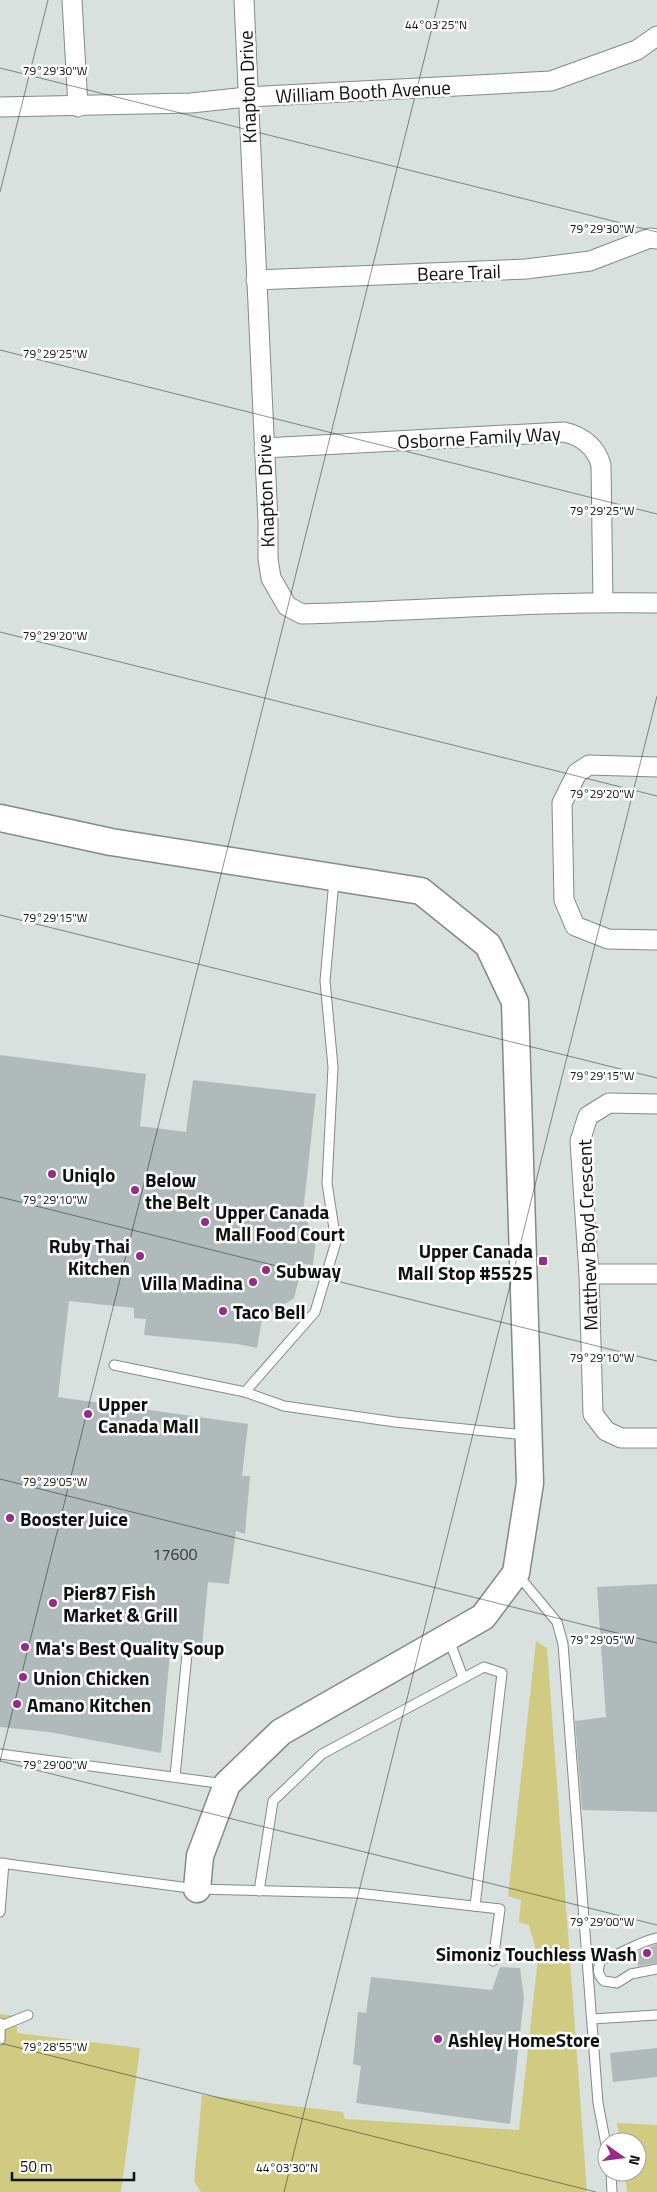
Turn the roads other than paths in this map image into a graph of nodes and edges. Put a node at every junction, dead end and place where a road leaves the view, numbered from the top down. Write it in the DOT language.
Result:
graph roads {
  1 [pos="72,0"];
  2 [pos="244,0"];
  3 [pos="657,36"];
  4 [pos="247,97"];
  5 [pos="78,106"];
  6 [pos="0,107"];
  7 [pos="657,239"];
  8 [pos="256,280"];
  9 [pos="264,448"];
  10 [pos="603,602"];
  11 [pos="657,603"];
  12 [pos="657,767"];
  13 [pos="0,818"];
  14 [pos="334,878"];
  15 [pos="657,940"];
  16 [pos="657,1104"];
  17 [pos="589,1274"];
  18 [pos="657,1274"];
  19 [pos="114,1365"];
  20 [pos="246,1392"];
  21 [pos="529,1435"];
  22 [pos="657,1438"];
  23 [pos="516,1573"];
  24 [pos="448,1637"];
  25 [pos="186,1654"];
  26 [pos="463,1677"];
  27 [pos="0,1754"];
  28 [pos="175,1776"];
  29 [pos="227,1784"];
  30 [pos="2,1863"];
  31 [pos="197,1889"];
  32 [pos="259,1891"];
  33 [pos="475,1906"];
  34 [pos="0,1912"];
  35 [pos="657,1938"];
  36 [pos="494,1961"];
  37 [pos="657,1969"];
  38 [pos="28,2015"];
  39 [pos="657,2015"];
  40 [pos="592,2019"];
  41 [pos="1,2024"];
  42 [pos="0,2040"];
  43 [pos="604,2132"];
  1 -- 5 [label="street"];
  2 -- 4 [label="street, Knapton Drive"];
  3 -- 4 [label="street, William Booth Avenue"];
  4 -- 5 [label="street, William Booth Avenue"];
  4 -- 8 [label="street, Knapton Drive"];
  5 -- 6 [label="street, William Booth Avenue"];
  7 -- 8 [label="street, Beare Trail"];
  8 -- 9 [label="street, Knapton Drive"];
  9 -- 10 [label="street, Knapton Drive"];
  9 -- 10 [label="street, Osborne Family Way"];
  10 -- 11 [label="street, Knapton Drive"];
  12 -- 15 [label="street"];
  13 -- 14 [label="street"];
  14 -- 20 [label="lane"];
  14 -- 21 [label="street"];
  16 -- 17 [label="street, Matthew Boyd Crescent"];
  17 -- 18 [label="street"];
  17 -- 22 [label="street, Matthew Boyd Crescent"];
  19 -- 20 [label="lane"];
  20 -- 21 [label="lane"];
  21 -- 23 [label="street"];
  23 -- 24 [label="street"];
  23 -- 40 [label="lane"];
  24 -- 26 [label="lane"];
  24 -- 29 [label="street"];
  25 -- 28 [label="lane"];
  26 -- 32 [label="lane"];
  26 -- 33 [label="lane"];
  27 -- 28 [label="lane"];
  28 -- 29 [label="lane"];
  29 -- 31 [label="street"];
  30 -- 31 [label="lane"];
  30 -- 34 [label="lane"];
  31 -- 32 [label="lane"];
  32 -- 33 [label="lane"];
  33 -- 36 [label="lane"];
  35 -- 37 [label="lane"];
  38 -- 41 [label="lane"];
  39 -- 40 [label="lane"];
  40 -- 43 [label="lane"];
  41 -- 42 [label="lane"];
}
